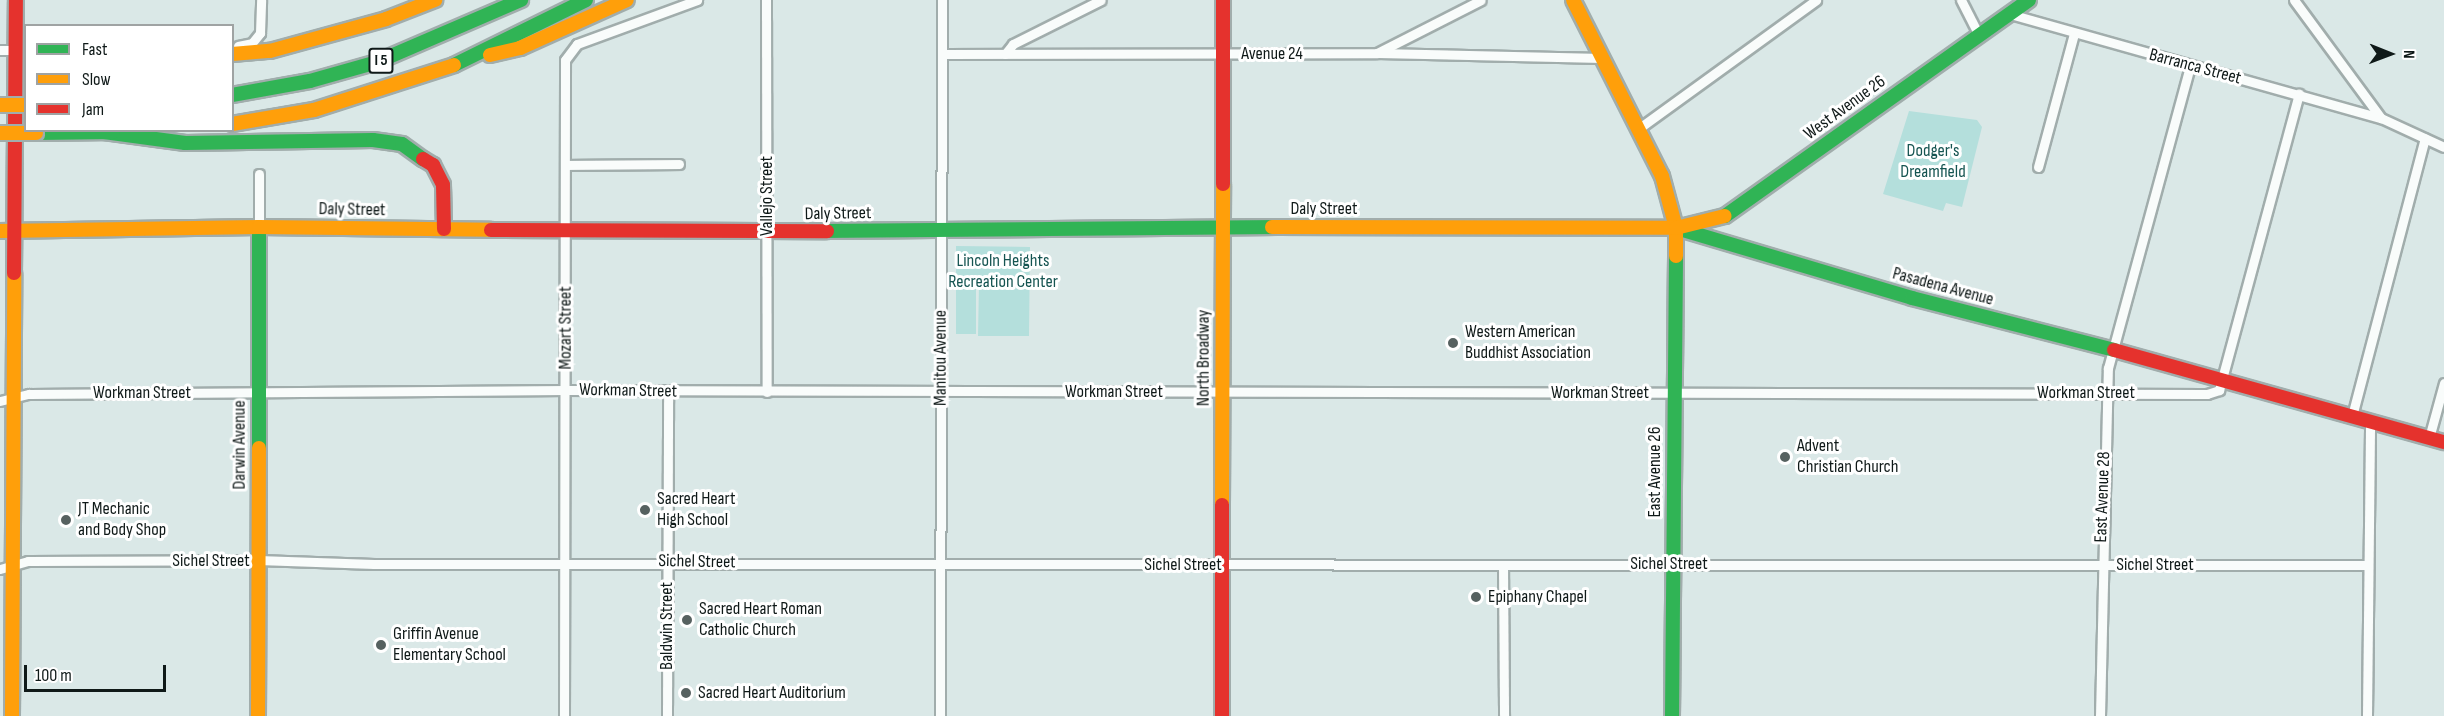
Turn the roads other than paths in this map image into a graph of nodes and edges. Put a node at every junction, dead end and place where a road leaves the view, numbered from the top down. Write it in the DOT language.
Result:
graph roads {
  1 [pos="16,0"];
  2 [pos="261,0"];
  3 [pos="435,0"];
  4 [pos="495,0"];
  5 [pos="521,0"];
  6 [pos="586,0"];
  7 [pos="627,0"];
  8 [pos="697,0"];
  9 [pos="766,0"];
  10 [pos="942,0"];
  11 [pos="1101,0"];
  12 [pos="1223,0"];
  13 [pos="1480,0"];
  14 [pos="1573,0"];
  15 [pos="1816,0"];
  16 [pos="1961,0"];
  17 [pos="2029,0"];
  18 [pos="2294,0"];
  19 [pos="2010,14"];
  20 [pos="448,34"];
  21 [pos="2074,34"];
  22 [pos="1978,35"];
  23 [pos="234,46"];
  24 [pos="0,50"];
  25 [pos="20,50"];
  26 [pos="1377,53"];
  27 [pos="234,54"];
  28 [pos="942,54"];
  29 [pos="1005,54"];
  30 [pos="1222,54"];
  31 [pos="1602,57"];
  32 [pos="457,63"];
  33 [pos="2190,66"];
  34 [pos="2299,94"];
  35 [pos="234,95"];
  36 [pos="0,105"];
  37 [pos="24,105"];
  38 [pos="2381,118"];
  39 [pos="234,124"];
  40 [pos="1638,129"];
  41 [pos="104,132"];
  42 [pos="0,133"];
  43 [pos="2425,138"];
  44 [pos="2444,147"];
  45 [pos="679,164"];
  46 [pos="566,165"];
  47 [pos="2038,167"];
  48 [pos="259,174"];
  49 [pos="259,227"];
  50 [pos="940,227"];
  51 [pos="1222,228"];
  52 [pos="1676,228"];
  53 [pos="444,229"];
  54 [pos="567,229"];
  55 [pos="14,230"];
  56 [pos="0,231"];
  57 [pos="767,233"];
  58 [pos="2111,349"];
  59 [pos="2221,380"];
  60 [pos="2444,383"];
  61 [pos="566,390"];
  62 [pos="259,392"];
  63 [pos="668,392"];
  64 [pos="767,392"];
  65 [pos="941,392"];
  66 [pos="1223,392"];
  67 [pos="1673,393"];
  68 [pos="2107,393"];
  69 [pos="7,400"];
  70 [pos="2352,416"];
  71 [pos="2370,421"];
  72 [pos="2429,438"];
  73 [pos="2444,442"];
  74 [pos="258,560"];
  75 [pos="565,562"];
  76 [pos="667,562"];
  77 [pos="1672,562"];
  78 [pos="940,565"];
  79 [pos="1222,565"];
  80 [pos="1503,565"];
  81 [pos="2101,565"];
  82 [pos="2367,565"];
  83 [pos="6,567"];
  84 [pos="12,716"];
  85 [pos="258,716"];
  86 [pos="564,716"];
  87 [pos="667,716"];
  88 [pos="940,716"];
  89 [pos="1222,716"];
  90 [pos="1504,716"];
  91 [pos="1672,716"];
  92 [pos="2100,716"];
  93 [pos="2367,716"];
  1 -- 25 [label="main road"];
  2 -- 23 [label="street"];
  3 -- 27 [label="main road"];
  4 -- 20 [label="main road"];
  5 -- 20 [label="main road, I 5"];
  6 -- 32 [label="main road, I 5"];
  7 -- 32 [label="main road"];
  8 -- 46 [label="street, Mozart Street"];
  9 -- 57 [label="street, Vallejo Street"];
  10 -- 28 [label="street, Manitou Avenue"];
  11 -- 29 [label="street"];
  12 -- 30 [label="main road, North Broadway"];
  13 -- 26 [label="street"];
  14 -- 31 [label="main road"];
  15 -- 40 [label="street"];
  16 -- 22 [label="street"];
  17 -- 19 [label="main road, West Avenue 26"];
  18 -- 38 [label="street"];
  19 -- 21 [label="street, Barranca Street"];
  19 -- 22 [label="main road, West Avenue 26"];
  20 -- 35 [label="main road, I 5"];
  21 -- 33 [label="street, Barranca Street"];
  21 -- 47 [label="street"];
  22 -- 52 [label="main road, West Avenue 26"];
  24 -- 25 [label="street"];
  25 -- 55 [label="main road"];
  26 -- 30 [label="street, Avenue 24"];
  26 -- 31 [label="street, Avenue 24"];
  28 -- 29 [label="street, Avenue 24"];
  28 -- 50 [label="street, Manitou Avenue"];
  29 -- 30 [label="street, Avenue 24"];
  30 -- 51 [label="main road, North Broadway"];
  31 -- 40 [label="main road"];
  32 -- 39 [label="main road, I 5"];
  33 -- 34 [label="street, Barranca Street"];
  33 -- 58 [label="street, East Avenue 28"];
  34 -- 38 [label="street, Barranca Street"];
  34 -- 59 [label="street"];
  36 -- 37 [label="main road, bridge"];
  38 -- 43 [label="street, Barranca Street"];
  40 -- 52 [label="main road"];
  41 -- 42 [label="main road, bridge"];
  41 -- 53 [label="main road"];
  43 -- 44 [label="street, Barranca Street"];
  43 -- 70 [label="street"];
  45 -- 46 [label="street"];
  46 -- 54 [label="street, Mozart Street"];
  48 -- 49 [label="street, Darwin Avenue"];
  49 -- 53 [label="main road, Daly Street"];
  49 -- 55 [label="main road, Daly Street"];
  49 -- 62 [label="main road, Darwin Avenue"];
  50 -- 51 [label="main road, Daly Street"];
  50 -- 57 [label="main road, Daly Street"];
  50 -- 65 [label="street, Manitou Avenue"];
  51 -- 52 [label="main road, Daly Street"];
  51 -- 66 [label="main road, North Broadway"];
  52 -- 58 [label="main road, Pasadena Avenue"];
  52 -- 67 [label="main road, East Avenue 26"];
  53 -- 54 [label="main road, Daly Street"];
  54 -- 57 [label="main road, Daly Street"];
  54 -- 61 [label="street, Mozart Street"];
  55 -- 56 [label="main road, Daly Street"];
  55 -- 69 [label="main road"];
  57 -- 64 [label="street, Vallejo Street"];
  58 -- 59 [label="main road, Pasadena Avenue"];
  58 -- 68 [label="street, East Avenue 28"];
  59 -- 68 [label="street, Workman Street"];
  59 -- 70 [label="main road, Pasadena Avenue"];
  60 -- 72 [label="street"];
  61 -- 62 [label="street, Workman Street"];
  61 -- 63 [label="street, Workman Street"];
  61 -- 75 [label="street, Mozart Street"];
  62 -- 69 [label="street, Workman Street"];
  62 -- 74 [label="main road, Darwin Avenue"];
  63 -- 64 [label="street, Workman Street"];
  63 -- 76 [label="street, Baldwin Street"];
  64 -- 65 [label="street, Workman Street"];
  65 -- 66 [label="street, Workman Street"];
  65 -- 78 [label="street, Manitou Avenue"];
  66 -- 67 [label="street, Workman Street"];
  66 -- 79 [label="main road, North Broadway"];
  67 -- 68 [label="street, Workman Street"];
  67 -- 77 [label="main road, East Avenue 26"];
  68 -- 81 [label="street, East Avenue 28"];
  69 -- 83 [label="main road"];
  70 -- 71 [label="main road, Pasadena Avenue"];
  71 -- 72 [label="main road, Pasadena Avenue"];
  71 -- 82 [label="street"];
  72 -- 73 [label="main road, Pasadena Avenue"];
  74 -- 75 [label="street, Sichel Street"];
  74 -- 83 [label="street, Sichel Street"];
  74 -- 85 [label="main road, Darwin Avenue"];
  75 -- 76 [label="street, Sichel Street"];
  75 -- 86 [label="street, Mozart Street"];
  76 -- 78 [label="street, Sichel Street"];
  76 -- 87 [label="street, Baldwin Street"];
  77 -- 80 [label="street, Sichel Street"];
  77 -- 81 [label="street, Sichel Street"];
  77 -- 91 [label="main road, East Avenue 26"];
  78 -- 79 [label="street, Sichel Street"];
  78 -- 88 [label="street, Manitou Avenue"];
  79 -- 80 [label="street, Sichel Street"];
  79 -- 89 [label="main road, North Broadway"];
  80 -- 90 [label="street"];
  81 -- 82 [label="street, Sichel Street"];
  81 -- 92 [label="street, East Avenue 28"];
  82 -- 93 [label="street"];
  83 -- 84 [label="main road"];
}
